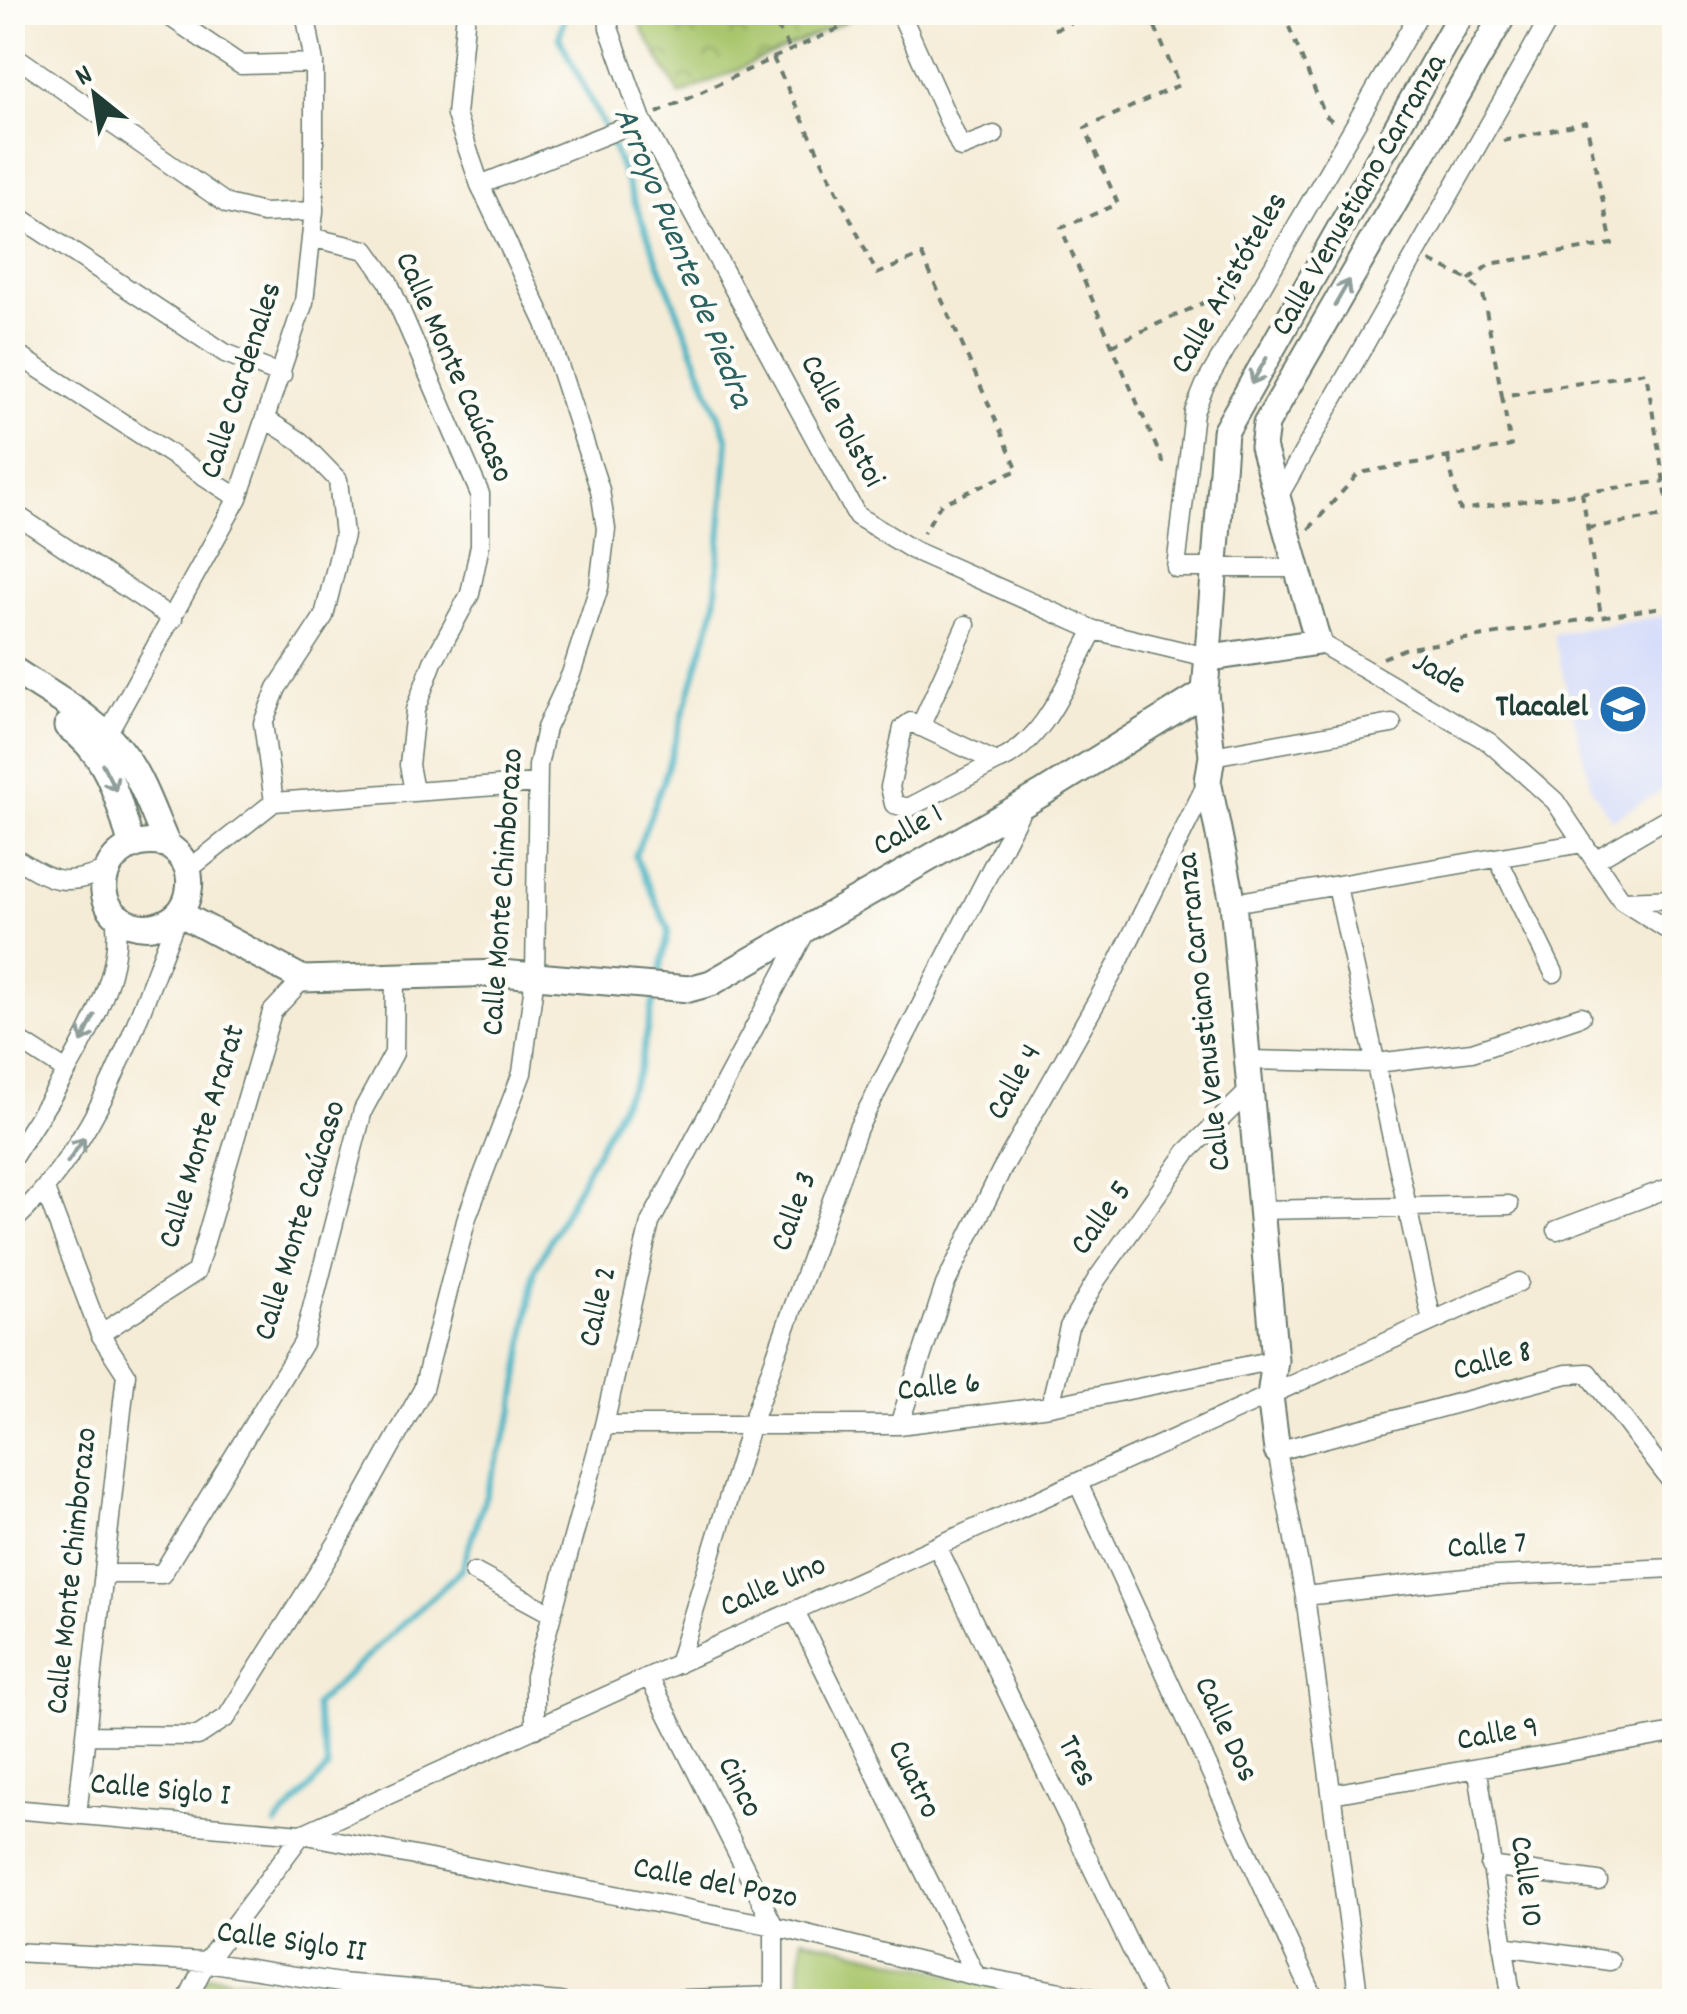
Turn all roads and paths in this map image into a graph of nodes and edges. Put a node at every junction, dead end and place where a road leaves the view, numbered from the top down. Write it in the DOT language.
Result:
graph roads {
  1 [pos="163,12"];
  2 [pos="305,12"];
  3 [pos="466,12"];
  4 [pos="608,12"];
  5 [pos="770,12"];
  6 [pos="876,12"];
  7 [pos="900,12"];
  8 [pos="1049,12"];
  9 [pos="1096,12"];
  10 [pos="1148,12"];
  11 [pos="1283,12"];
  12 [pos="1420,12"];
  13 [pos="1462,12"];
  14 [pos="1505,12"];
  15 [pos="1553,12"];
  16 [pos="791,51"];
  17 [pos="12,54"];
  18 [pos="773,58"];
  19 [pos="314,63"];
  20 [pos="642,120"];
  21 [pos="1351,134"];
  22 [pos="994,135"];
  23 [pos="1493,144"];
  24 [pos="480,185"];
  25 [pos="314,211"];
  26 [pos="12,212"];
  27 [pos="314,238"];
  28 [pos="1414,254"];
  29 [pos="1469,280"];
  30 [pos="1251,306"];
  31 [pos="1112,345"];
  32 [pos="12,351"];
  33 [pos="282,375"];
  34 [pos="1502,396"];
  35 [pos="268,420"];
  36 [pos="1448,457"];
  37 [pos="1188,467"];
  38 [pos="1664,481"];
  39 [pos="1582,492"];
  40 [pos="1278,497"];
  41 [pos="238,498"];
  42 [pos="12,512"];
  43 [pos="1670,515"];
  44 [pos="1588,528"];
  45 [pos="1674,542"];
  46 [pos="913,550"];
  47 [pos="1293,558"];
  48 [pos="1218,570"];
  49 [pos="1674,605"];
  50 [pos="1601,617"];
  51 [pos="173,618"];
  52 [pos="966,625"];
  53 [pos="1094,630"];
  54 [pos="1318,642"];
  55 [pos="1210,658"];
  56 [pos="1360,668"];
  57 [pos="12,669"];
  58 [pos="12,690"];
  59 [pos="1205,692"];
  60 [pos="1392,724"];
  61 [pos="920,727"];
  62 [pos="106,736"];
  63 [pos="996,762"];
  64 [pos="1210,769"];
  65 [pos="538,783"];
  66 [pos="414,791"];
  67 [pos="274,802"];
  68 [pos="1025,803"];
  69 [pos="1674,814"];
  70 [pos="1583,843"];
  71 [pos="131,844"];
  72 [pos="165,844"];
  73 [pos="12,856"];
  74 [pos="1499,860"];
  75 [pos="1594,860"];
  76 [pos="188,870"];
  77 [pos="106,872"];
  78 [pos="1337,886"];
  79 [pos="1674,899"];
  80 [pos="1622,901"];
  81 [pos="1233,903"];
  82 [pos="114,912"];
  83 [pos="179,913"];
  84 [pos="807,928"];
  85 [pos="1674,934"];
  86 [pos="1554,973"];
  87 [pos="395,976"];
  88 [pos="536,976"];
  89 [pos="303,979"];
  90 [pos="1581,1016"];
  91 [pos="12,1036"];
  92 [pos="1247,1060"];
  93 [pos="1376,1063"];
  94 [pos="66,1070"];
  95 [pos="1249,1091"];
  96 [pos="12,1159"];
  97 [pos="1674,1186"];
  98 [pos="46,1192"];
  99 [pos="1509,1205"];
  100 [pos="1406,1206"];
  101 [pos="1260,1210"];
  102 [pos="12,1223"];
  103 [pos="1557,1230"];
  104 [pos="1519,1282"];
  105 [pos="1432,1322"];
  106 [pos="100,1334"];
  107 [pos="1275,1360"];
  108 [pos="1270,1396"];
  109 [pos="1050,1406"];
  110 [pos="900,1424"];
  111 [pos="604,1425"];
  112 [pos="750,1427"];
  113 [pos="1276,1451"];
  114 [pos="1078,1483"];
  115 [pos="1674,1484"];
  116 [pos="938,1548"];
  117 [pos="1674,1568"];
  118 [pos="474,1572"];
  119 [pos="104,1574"];
  120 [pos="1305,1596"];
  121 [pos="795,1611"];
  122 [pos="552,1614"];
  123 [pos="678,1664"];
  124 [pos="648,1677"];
  125 [pos="535,1729"];
  126 [pos="1674,1733"];
  127 [pos="86,1735"];
  128 [pos="1478,1770"];
  129 [pos="1332,1794"];
  130 [pos="12,1809"];
  131 [pos="78,1814"];
  132 [pos="302,1834"];
  133 [pos="1490,1866"];
  134 [pos="1598,1881"];
  135 [pos="774,1926"];
  136 [pos="1503,1946"];
  137 [pos="12,1952"];
  138 [pos="1610,1961"];
  139 [pos="206,1962"];
  140 [pos="976,1976"];
  141 [pos="338,1992"];
  142 [pos="774,1999"];
  143 [pos="518,2000"];
  144 [pos="186,2002"];
  145 [pos="562,2002"];
  146 [pos="601,2002"];
  147 [pos="1114,2002"];
  148 [pos="1157,2002"];
  149 [pos="1316,2002"];
  150 [pos="1360,2002"];
  151 [pos="1512,2002"];
  1 -- 19 [label="street"];
  2 -- 19 [label="street, Calle Cardenales"];
  3 -- 24 [label="street, Calle Monte Chimborazo"];
  4 -- 20 [label="street, Calle Tolstoi"];
  5 -- 16 [label="path"];
  6 -- 16 [label="path"];
  7 -- 22 [label="street"];
  8 -- 9 [label="path"];
  10 -- 31 [label="path"];
  11 -- 21 [label="path"];
  12 -- 21 [label="street, Calle Aristóteles"];
  13 -- 48 [label="street, Calle Venustiano Carranza, one-way"];
  40 -- 14 [label="street, Calle Venustiano Carranza, one-way"];
  15 -- 28 [label="street"];
  16 -- 18 [label="path"];
  17 -- 25 [label="street"];
  18 -- 20 [label="path"];
  18 -- 46 [label="path"];
  19 -- 25 [label="street, Calle Cardenales"];
  20 -- 24 [label="street"];
  20 -- 46 [label="street, Calle Tolstoi"];
  21 -- 30 [label="street, Calle Aristóteles"];
  23 -- 29 [label="path"];
  24 -- 65 [label="street, Calle Monte Chimborazo"];
  25 -- 27 [label="street, Calle Cardenales"];
  26 -- 33 [label="street"];
  27 -- 33 [label="street, Calle Cardenales"];
  27 -- 66 [label="street, Calle Monte Caúcaso"];
  28 -- 29 [label="path"];
  28 -- 40 [label="street"];
  29 -- 34 [label="path"];
  30 -- 31 [label="path"];
  30 -- 37 [label="street, Calle Aristóteles"];
  31 -- 37 [label="path"];
  32 -- 41 [label="street"];
  33 -- 35 [label="street, Calle Cardenales"];
  34 -- 36 [label="path"];
  34 -- 38 [label="path"];
  35 -- 41 [label="street, Calle Cardenales"];
  35 -- 67 [label="street"];
  36 -- 39 [label="path"];
  36 -- 47 [label="path"];
  37 -- 48 [label="street, Calle Aristóteles"];
  38 -- 39 [label="path"];
  38 -- 43 [label="path"];
  39 -- 44 [label="path"];
  40 -- 47 [label="street, Calle Venustiano Carranza"];
  41 -- 51 [label="street, Calle Cardenales"];
  42 -- 51 [label="street"];
  43 -- 44 [label="path"];
  43 -- 45 [label="path"];
  44 -- 50 [label="path"];
  46 -- 53 [label="street, Calle Tolstoi"];
  47 -- 48 [label="street"];
  47 -- 54 [label="street, Calle Venustiano Carranza"];
  48 -- 55 [label="street, Calle Venustiano Carranza"];
  49 -- 50 [label="path"];
  50 -- 56 [label="path"];
  51 -- 62 [label="street, Calle Cardenales"];
  52 -- 61 [label="street"];
  53 -- 55 [label="street, Calle Tolstoi"];
  53 -- 63 [label="street"];
  54 -- 55 [label="street"];
  54 -- 56 [label="street, Jade"];
  55 -- 59 [label="street, Calle Venustiano Carranza"];
  56 -- 70 [label="street, Jade"];
  57 -- 62 [label="street"];
  58 -- 71 [label="street, one-way"];
  59 -- 64 [label="street, Calle Venustiano Carranza"];
  59 -- 68 [label="street, Calle 1"];
  60 -- 64 [label="street"];
  61 -- 63 [label="street"];
  61 -- 63 [label="street"];
  62 -- 72 [label="street"];
  64 -- 81 [label="street, Calle Venustiano Carranza"];
  64 -- 110 [label="street, Calle 4"];
  65 -- 66 [label="street"];
  65 -- 88 [label="street, Calle Monte Chimborazo"];
  66 -- 67 [label="street"];
  67 -- 76 [label="street"];
  68 -- 84 [label="street, Calle 1"];
  68 -- 112 [label="street, Calle 3"];
  69 -- 75 [label="street"];
  70 -- 74 [label="street"];
  70 -- 75 [label="street, Jade"];
  71 -- 72 [label="street"];
  71 -- 77 [label="street"];
  72 -- 76 [label="street"];
  73 -- 77 [label="street"];
  74 -- 78 [label="street"];
  74 -- 86 [label="street"];
  75 -- 80 [label="street, Jade"];
  76 -- 83 [label="street"];
  77 -- 82 [label="street"];
  78 -- 81 [label="street"];
  78 -- 93 [label="street"];
  79 -- 80 [label="street"];
  80 -- 85 [label="street, Jade"];
  81 -- 92 [label="street, Calle Venustiano Carranza"];
  82 -- 83 [label="street"];
  82 -- 94 [label="street, one-way"];
  83 -- 89 [label="street"];
  98 -- 83 [label="street, one-way"];
  84 -- 88 [label="street, Calle 1"];
  84 -- 111 [label="street, Calle 2"];
  87 -- 88 [label="street, Calle 1"];
  87 -- 89 [label="street, Calle 1"];
  87 -- 119 [label="street, Calle Monte Caúcaso"];
  88 -- 127 [label="street, Calle Monte Chimborazo"];
  89 -- 106 [label="street, Calle Monte Ararat"];
  90 -- 93 [label="street"];
  91 -- 94 [label="street"];
  92 -- 93 [label="street"];
  92 -- 95 [label="street, Calle Venustiano Carranza"];
  93 -- 100 [label="street"];
  94 -- 96 [label="street"];
  95 -- 101 [label="street, Calle Venustiano Carranza"];
  95 -- 109 [label="street, Calle 5"];
  97 -- 103 [label="street"];
  98 -- 102 [label="street"];
  98 -- 106 [label="street, Calle Monte Chimborazo"];
  99 -- 100 [label="street"];
  100 -- 101 [label="street"];
  100 -- 105 [label="street"];
  101 -- 107 [label="street, Calle Venustiano Carranza"];
  104 -- 105 [label="street, Calle Uno"];
  105 -- 108 [label="street, Calle Uno"];
  106 -- 119 [label="street, Calle Monte Chimborazo"];
  107 -- 108 [label="street, Calle Venustiano Carranza"];
  107 -- 109 [label="street, Calle 6"];
  108 -- 113 [label="street, Calle Venustiano Carranza"];
  108 -- 114 [label="street, Calle Uno"];
  109 -- 110 [label="street, Calle 6"];
  110 -- 112 [label="street, Calle 6"];
  111 -- 112 [label="street, Calle 6"];
  111 -- 122 [label="street, Calle 2"];
  112 -- 123 [label="street, Calle 3"];
  113 -- 115 [label="street, Calle 8"];
  113 -- 120 [label="street, Calle Venustiano Carranza"];
  114 -- 116 [label="street, Calle Uno"];
  114 -- 149 [label="street, Calle Dos"];
  116 -- 121 [label="street, Calle Uno"];
  116 -- 148 [label="street, Tres"];
  117 -- 120 [label="street, Calle 7"];
  118 -- 122 [label="street"];
  119 -- 127 [label="street, Calle Monte Chimborazo"];
  120 -- 129 [label="street, Calle Venustiano Carranza"];
  121 -- 123 [label="street, Calle Uno"];
  121 -- 140 [label="street, Cuatro"];
  122 -- 125 [label="street, Calle 2"];
  123 -- 124 [label="street, Calle Uno"];
  124 -- 125 [label="street, Calle Uno"];
  124 -- 135 [label="street, Cinco"];
  125 -- 132 [label="street, Calle Uno"];
  126 -- 128 [label="street, Calle 9"];
  127 -- 131 [label="street, Calle Monte Chimborazo"];
  128 -- 129 [label="street, Calle 9"];
  128 -- 133 [label="street, Calle 10"];
  129 -- 150 [label="street, Calle Venustiano Carranza"];
  130 -- 131 [label="street, Calle Siglo I"];
  131 -- 132 [label="street, Calle Siglo I"];
  132 -- 135 [label="street, Calle del Pozo"];
  132 -- 139 [label="street"];
  133 -- 134 [label="street"];
  133 -- 136 [label="street, Calle 10"];
  135 -- 140 [label="street, Calle del Pozo"];
  135 -- 142 [label="street"];
  136 -- 138 [label="street"];
  136 -- 151 [label="street, Calle 10"];
  137 -- 139 [label="street, Calle Siglo II"];
  139 -- 141 [label="street, Calle Siglo II"];
  139 -- 144 [label="street"];
  140 -- 147 [label="street, Calle del Pozo"];
  141 -- 143 [label="street, Calle Siglo II"];
  142 -- 146 [label="street"];
  143 -- 145 [label="street, Calle Siglo II"];
}
